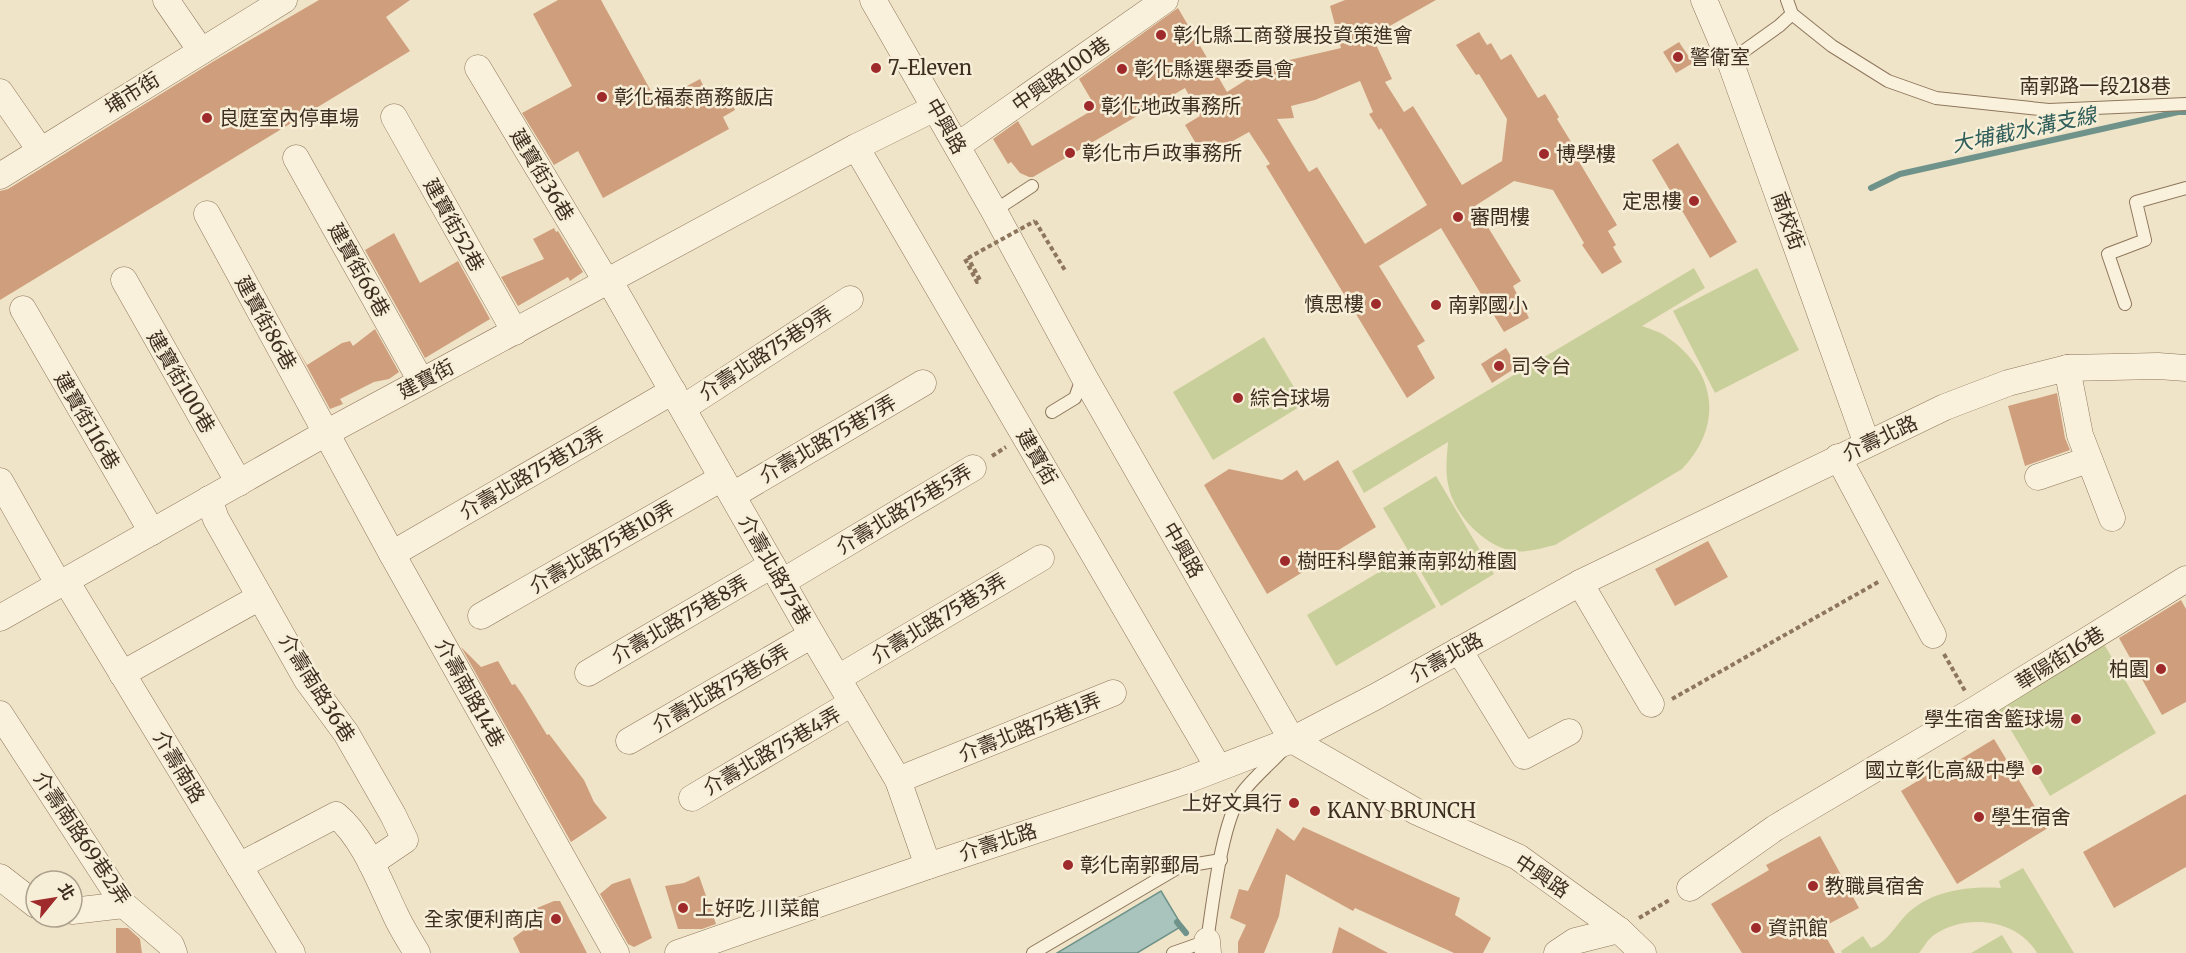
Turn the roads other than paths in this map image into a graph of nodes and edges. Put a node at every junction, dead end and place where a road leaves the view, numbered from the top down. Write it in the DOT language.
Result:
graph roads {
  1 [pos="166,0"];
  2 [pos="873,0"];
  3 [pos="1165,0"];
  4 [pos="1704,0"];
  5 [pos="1787,0"];
  6 [pos="279,2"];
  7 [pos="1792,14"];
  8 [pos="201,51"];
  9 [pos="1730,61"];
  10 [pos="478,68"];
  11 [pos="0,92"];
  12 [pos="2186,104"];
  13 [pos="935,108"];
  14 [pos="394,117"];
  15 [pos="957,146"];
  16 [pos="856,147"];
  17 [pos="40,150"];
  18 [pos="297,158"];
  19 [pos="0,176"];
  20 [pos="1032,186"];
  21 [pos="2186,188"];
  22 [pos="994,211"];
  23 [pos="207,214"];
  24 [pos="124,280"];
  25 [pos="608,281"];
  26 [pos="850,299"];
  27 [pos="2125,304"];
  28 [pos="23,309"];
  29 [pos="515,332"];
  30 [pos="2067,368"];
  31 [pos="2186,368"];
  32 [pos="1083,375"];
  33 [pos="421,381"];
  34 [pos="923,383"];
  35 [pos="678,400"];
  36 [pos="1052,412"];
  37 [pos="326,433"];
  38 [pos="1868,444"];
  39 [pos="1838,457"];
  40 [pos="2088,460"];
  41 [pos="973,468"];
  42 [pos="2038,477"];
  43 [pos="0,482"];
  44 [pos="239,483"];
  45 [pos="727,486"];
  46 [pos="209,500"];
  47 [pos="2112,518"];
  48 [pos="152,532"];
  49 [pos="392,554"];
  50 [pos="1041,558"];
  51 [pos="777,574"];
  52 [pos="2186,579"];
  53 [pos="62,583"];
  54 [pos="1580,583"];
  55 [pos="260,597"];
  56 [pos="481,616"];
  57 [pos="0,618"];
  58 [pos="812,635"];
  59 [pos="1933,635"];
  60 [pos="1458,650"];
  61 [pos="588,673"];
  62 [pos="122,674"];
  63 [pos="838,678"];
  64 [pos="1113,693"];
  65 [pos="852,704"];
  66 [pos="1652,704"];
  67 [pos="0,714"];
  68 [pos="1569,732"];
  69 [pos="1292,740"];
  70 [pos="629,741"];
  71 [pos="1218,767"];
  72 [pos="898,780"];
  73 [pos="692,798"];
  74 [pos="1221,860"];
  75 [pos="371,863"];
  76 [pos="239,866"];
  77 [pos="928,866"];
  78 [pos="0,878"];
  79 [pos="1690,888"];
  80 [pos="24,895"];
  81 [pos="124,905"];
  82 [pos="84,910"];
  83 [pos="1619,930"];
  84 [pos="1207,947"];
  85 [pos="690,951"];
  86 [pos="174,953"];
  87 [pos="292,953"];
  88 [pos="417,953"];
  89 [pos="616,953"];
  90 [pos="1033,953"];
  91 [pos="1173,953"];
  92 [pos="1557,953"];
  93 [pos="1643,953"];
  1 -- 8 [label="street"];
  2 -- 13 [label="street, 中興路"];
  3 -- 15 [label="street, 中興路100巷"];
  4 -- 9 [label="street, 南校街"];
  5 -- 7 [label="lane"];
  6 -- 8 [label="street, 埔市街"];
  7 -- 9 [label="lane"];
  7 -- 12 [label="lane, 南郭路一段218巷"];
  8 -- 17 [label="street, 埔市街"];
  9 -- 38 [label="street, 南校街"];
  10 -- 25 [label="street, 建寶街36巷"];
  11 -- 17 [label="street"];
  13 -- 15 [label="street, 中興路"];
  13 -- 16 [label="street, 建寶街"];
  14 -- 29 [label="street, 建寶街52巷"];
  15 -- 22 [label="street, 中興路"];
  16 -- 25 [label="street, 建寶街"];
  16 -- 71 [label="street, 建寶街"];
  17 -- 19 [label="street, 埔市街"];
  18 -- 33 [label="street, 建寶街68巷"];
  20 -- 22 [label="lane"];
  21 -- 27 [label="lane"];
  22 -- 32 [label="street, 中興路"];
  23 -- 37 [label="street, 建寶街86巷"];
  24 -- 44 [label="street, 建寶街100巷"];
  25 -- 29 [label="street, 建寶街"];
  25 -- 35 [label="street, 介壽北路75巷"];
  26 -- 35 [label="street, 介壽北路75巷9弄"];
  28 -- 48 [label="street, 建寶街116巷"];
  29 -- 33 [label="street, 建寶街"];
  30 -- 31 [label="street, 介壽北路"];
  30 -- 38 [label="street, 介壽北路"];
  30 -- 40 [label="street"];
  32 -- 36 [label="lane"];
  32 -- 69 [label="street, 中興路"];
  33 -- 37 [label="street, 建寶街"];
  34 -- 45 [label="street, 介壽北路75巷7弄"];
  35 -- 45 [label="street, 介壽北路75巷"];
  35 -- 49 [label="street, 介壽北路75巷12弄"];
  37 -- 44 [label="street, 建寶街"];
  37 -- 49 [label="street, 介壽南路14巷"];
  38 -- 39 [label="street, 介壽北路"];
  39 -- 54 [label="street, 介壽北路"];
  39 -- 59 [label="street"];
  40 -- 42 [label="street"];
  40 -- 47 [label="street"];
  41 -- 51 [label="street, 介壽北路75巷5弄"];
  43 -- 53 [label="street, 介壽南路"];
  44 -- 46 [label="street, 建寶街"];
  45 -- 51 [label="street, 介壽北路75巷"];
  45 -- 56 [label="street, 介壽北路75巷10弄"];
  46 -- 48 [label="street, 建寶街"];
  46 -- 55 [label="street, 介壽南路36巷"];
  48 -- 53 [label="street, 建寶街"];
  49 -- 89 [label="street, 介壽南路14巷"];
  50 -- 63 [label="street, 介壽北路75巷3弄"];
  51 -- 58 [label="street, 介壽北路75巷"];
  51 -- 61 [label="street, 介壽北路75巷8弄"];
  52 -- 79 [label="street, 華陽街16巷"];
  53 -- 57 [label="street, 建寶街"];
  53 -- 62 [label="street, 介壽南路"];
  54 -- 60 [label="street, 介壽北路"];
  54 -- 66 [label="street"];
  55 -- 62 [label="street"];
  55 -- 75 [label="street, 介壽南路36巷"];
  58 -- 63 [label="street, 介壽北路75巷"];
  58 -- 70 [label="street, 介壽北路75巷6弄"];
  60 -- 68 [label="street"];
  60 -- 69 [label="street, 介壽北路"];
  62 -- 76 [label="street, 介壽南路"];
  63 -- 65 [label="street, 介壽北路75巷"];
  64 -- 72 [label="street, 介壽北路75巷1弄"];
  65 -- 72 [label="street, 介壽北路75巷"];
  65 -- 73 [label="street, 介壽北路75巷4弄"];
  67 -- 81 [label="street, 介壽南路69巷2弄"];
  69 -- 71 [label="street, 介壽北路"];
  69 -- 74 [label="lane"];
  69 -- 83 [label="street, 中興路"];
  71 -- 77 [label="street, 介壽北路"];
  72 -- 77 [label="street, 介壽北路75巷"];
  74 -- 84 [label="lane"];
  74 -- 90 [label="lane"];
  75 -- 76 [label="street"];
  75 -- 88 [label="street"];
  76 -- 87 [label="street, 介壽南路"];
  77 -- 85 [label="street, 介壽北路"];
  78 -- 80 [label="street"];
  81 -- 82 [label="street"];
  81 -- 86 [label="street, 介壽南路69巷2弄"];
  83 -- 92 [label="street"];
  83 -- 93 [label="street, 中興路"];
  84 -- 91 [label="lane"];
}
